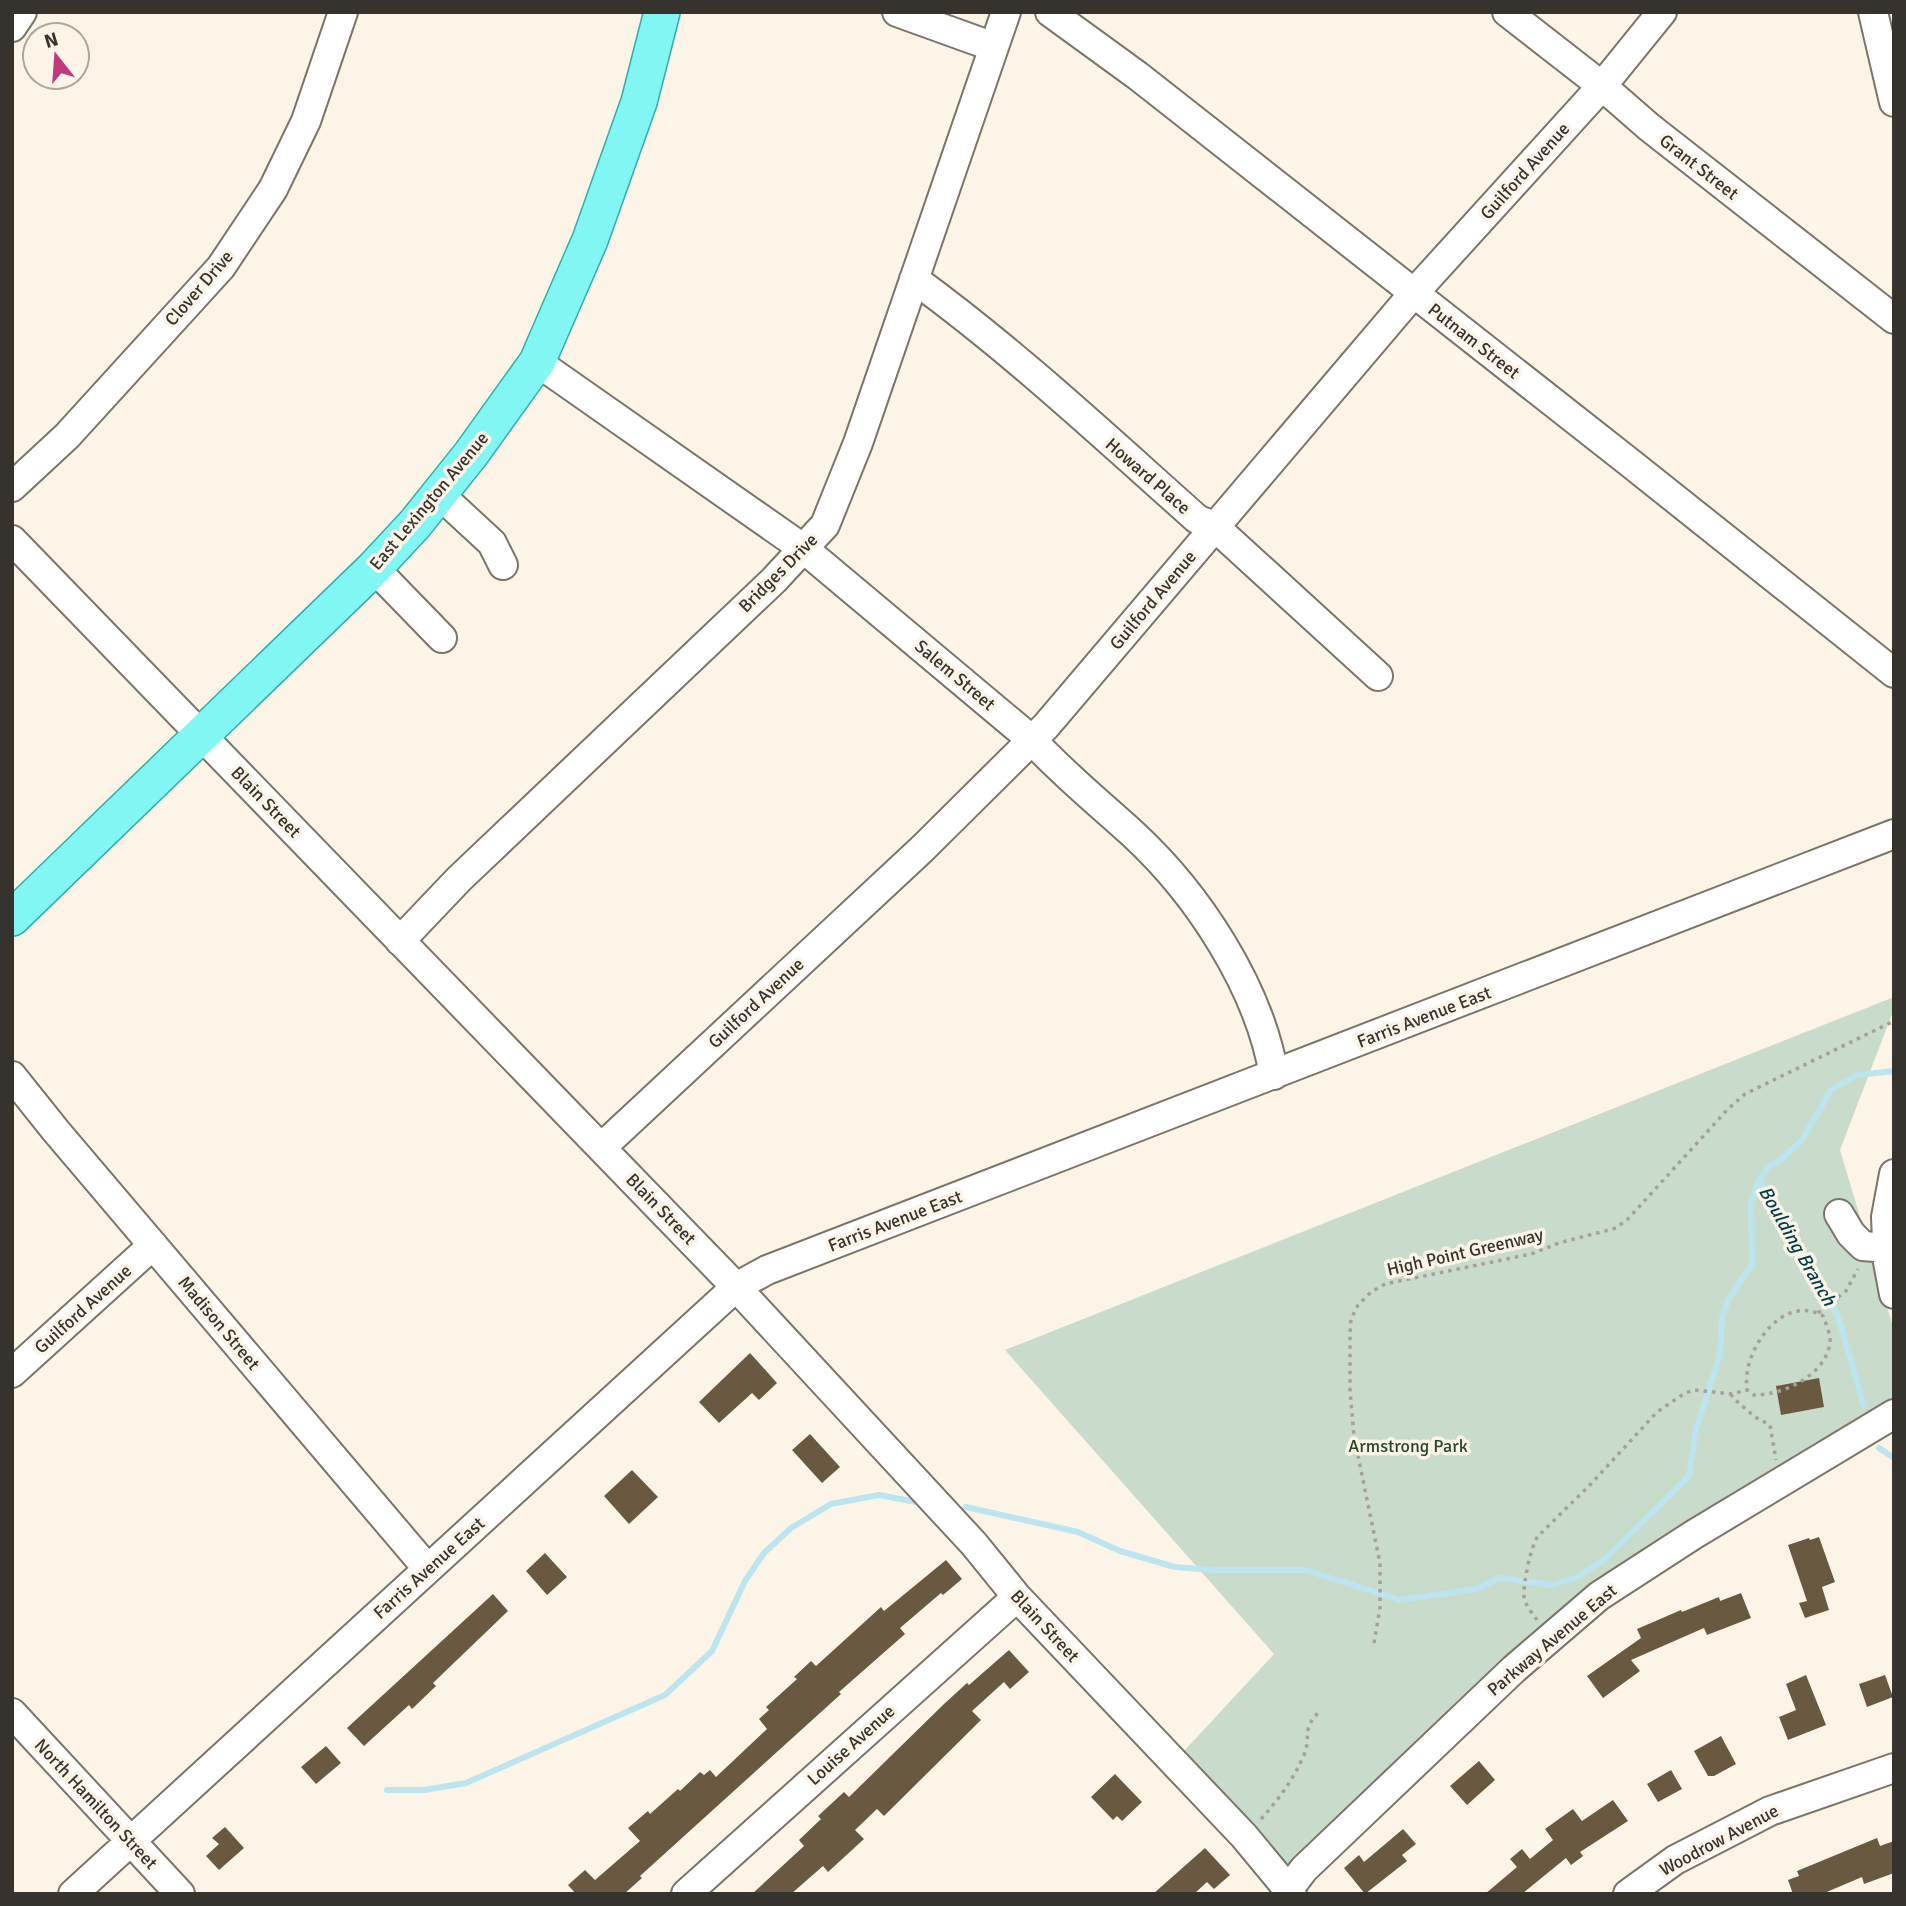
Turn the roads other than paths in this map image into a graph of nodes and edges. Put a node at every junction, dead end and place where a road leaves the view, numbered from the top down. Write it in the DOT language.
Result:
graph roads {
  1 [pos="22,12"];
  2 [pos="343,12"];
  3 [pos="662,12"];
  4 [pos="897,12"];
  5 [pos="1006,12"];
  6 [pos="1050,12"];
  7 [pos="1507,12"];
  8 [pos="1662,12"];
  9 [pos="1873,12"];
  10 [pos="12,27"];
  11 [pos="994,47"];
  12 [pos="1602,86"];
  13 [pos="1894,102"];
  14 [pos="914,279"];
  15 [pos="1413,294"];
  16 [pos="1894,319"];
  17 [pos="537,362"];
  18 [pos="12,487"];
  19 [pos="439,494"];
  20 [pos="1215,527"];
  21 [pos="12,540"];
  22 [pos="804,549"];
  23 [pos="503,565"];
  24 [pos="374,568"];
  25 [pos="442,638"];
  26 [pos="1894,673"];
  27 [pos="1378,676"];
  28 [pos="201,735"];
  29 [pos="1032,740"];
  30 [pos="1894,835"];
  31 [pos="12,918"];
  32 [pos="400,941"];
  33 [pos="1274,1075"];
  34 [pos="12,1076"];
  35 [pos="603,1147"];
  36 [pos="1894,1174"];
  37 [pos="1839,1214"];
  38 [pos="153,1245"];
  39 [pos="1875,1247"];
  40 [pos="736,1287"];
  41 [pos="1894,1294"];
  42 [pos="12,1373"];
  43 [pos="1894,1414"];
  44 [pos="427,1568"];
  45 [pos="1017,1597"];
  46 [pos="12,1713"];
  47 [pos="1894,1768"];
  48 [pos="130,1842"];
  49 [pos="1289,1893"];
  50 [pos="73,1894"];
  51 [pos="180,1894"];
  52 [pos="686,1894"];
  53 [pos="1628,1894"];
  1 -- 10 [label="street"];
  2 -- 18 [label="street, Clover Drive"];
  3 -- 17 [label="main road, East Lexington Avenue"];
  4 -- 11 [label="street"];
  5 -- 11 [label="street, Bridges Drive"];
  6 -- 15 [label="street, Putnam Street"];
  7 -- 12 [label="street, Grant Street"];
  8 -- 12 [label="street, Guilford Avenue"];
  9 -- 13 [label="street"];
  11 -- 14 [label="street, Bridges Drive"];
  12 -- 15 [label="street, Guilford Avenue"];
  12 -- 16 [label="street, Grant Street"];
  14 -- 20 [label="street, Howard Place"];
  14 -- 22 [label="street, Bridges Drive"];
  15 -- 20 [label="street, Guilford Avenue"];
  15 -- 26 [label="street, Putnam Street"];
  17 -- 19 [label="main road, East Lexington Avenue"];
  17 -- 22 [label="street, Salem Street"];
  19 -- 23 [label="street"];
  19 -- 24 [label="main road, East Lexington Avenue"];
  20 -- 27 [label="street, Howard Place"];
  20 -- 29 [label="street, Guilford Avenue"];
  21 -- 28 [label="street, Blain Street"];
  22 -- 29 [label="street, Salem Street"];
  22 -- 32 [label="street, Bridges Drive"];
  24 -- 25 [label="street"];
  24 -- 28 [label="main road, East Lexington Avenue"];
  28 -- 31 [label="main road, East Lexington Avenue"];
  28 -- 32 [label="street, Blain Street"];
  29 -- 33 [label="street, Salem Street"];
  29 -- 35 [label="street, Guilford Avenue"];
  30 -- 33 [label="street, Farris Avenue East"];
  32 -- 35 [label="street, Blain Street"];
  33 -- 40 [label="street, Farris Avenue East"];
  34 -- 38 [label="street, Madison Street"];
  35 -- 40 [label="street, Blain Street"];
  36 -- 39 [label="street"];
  37 -- 39 [label="street"];
  38 -- 42 [label="street, Guilford Avenue"];
  38 -- 44 [label="street, Madison Street"];
  39 -- 41 [label="street"];
  40 -- 44 [label="street, Farris Avenue East"];
  40 -- 45 [label="street, Blain Street"];
  43 -- 49 [label="street, Parkway Avenue East"];
  44 -- 48 [label="street, Farris Avenue East"];
  45 -- 49 [label="street, Blain Street"];
  45 -- 52 [label="street, Louise Avenue"];
  46 -- 48 [label="street, North Hamilton Street"];
  47 -- 53 [label="street, Woodrow Avenue"];
  48 -- 50 [label="street, Farris Avenue East"];
  48 -- 51 [label="street, North Hamilton Street"];
}
